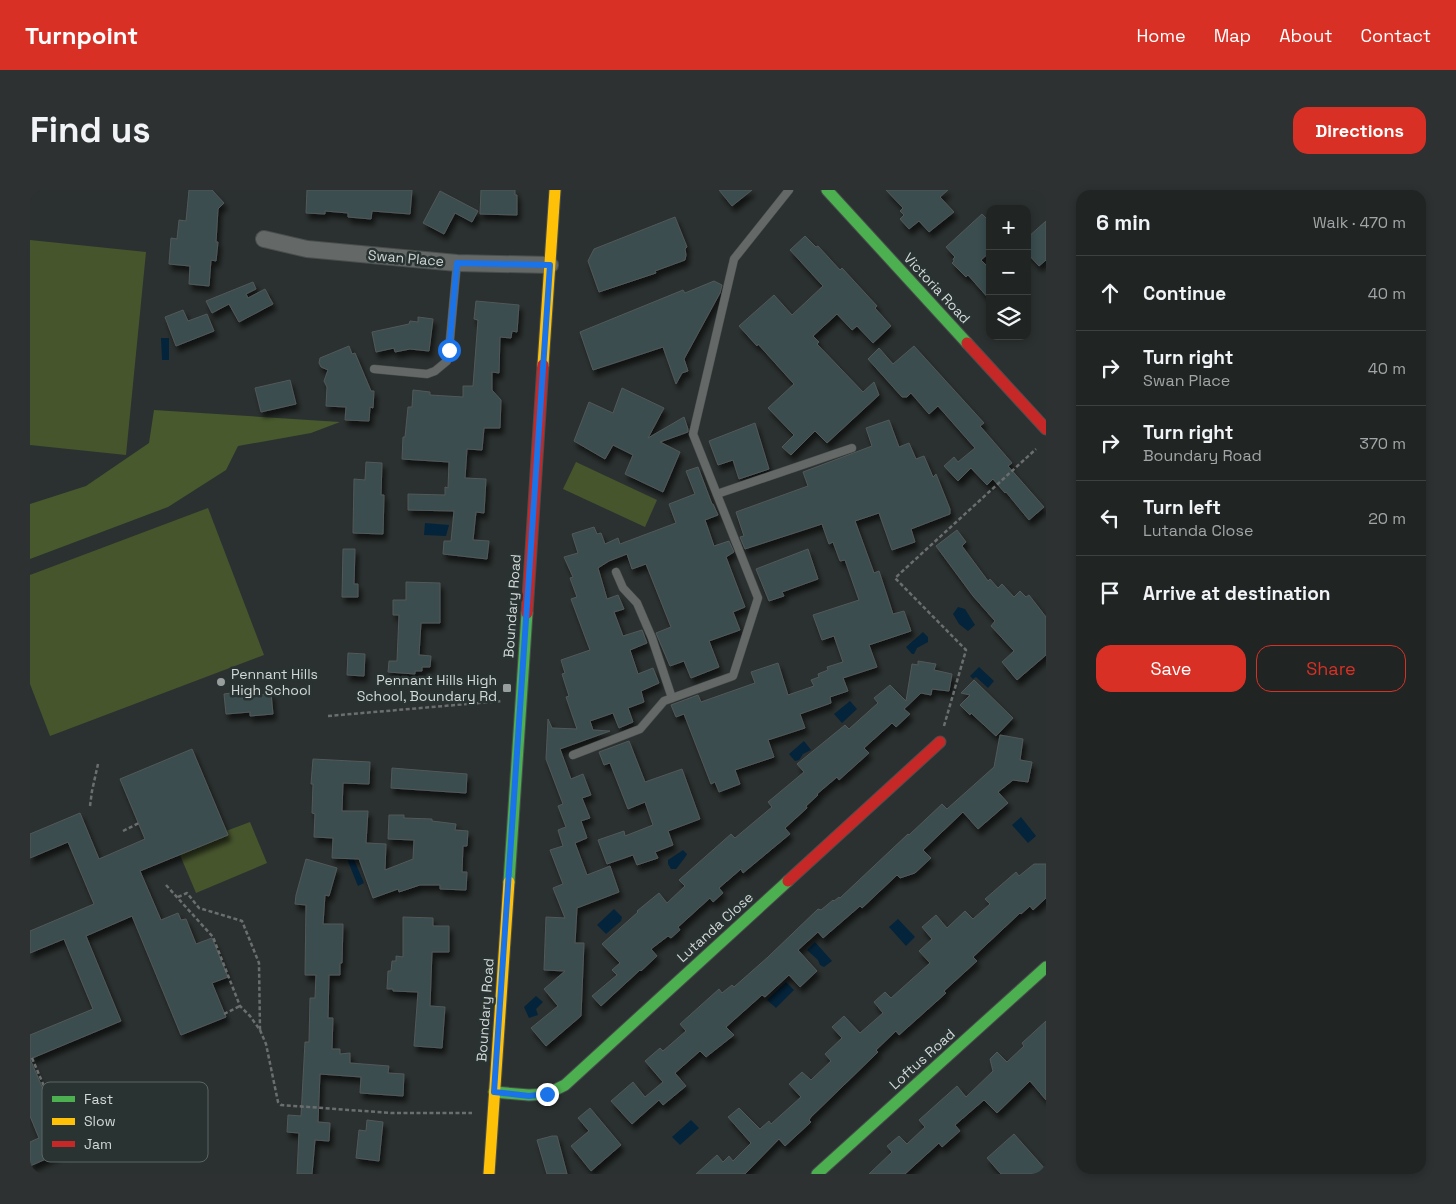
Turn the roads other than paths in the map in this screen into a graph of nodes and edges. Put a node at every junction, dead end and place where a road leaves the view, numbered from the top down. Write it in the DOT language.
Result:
graph roads {
  1 [pos="555,190"];
  2 [pos="789,190"];
  3 [pos="828,190"];
  4 [pos="264,239"];
  5 [pos="457,263"];
  6 [pos="550,265"];
  7 [pos="374,369"];
  8 [pos="1046,429"];
  9 [pos="852,448"];
  10 [pos="717,494"];
  11 [pos="616,572"];
  12 [pos="672,698"];
  13 [pos="940,742"];
  14 [pos="573,755"];
  15 [pos="1046,967"];
  16 [pos="494,1092"];
  17 [pos="489,1174"];
  18 [pos="818,1174"];
  1 -- 6 [label="street, Boundary Road"];
  2 -- 10 [label="lane"];
  3 -- 8 [label="street, Victoria Road"];
  4 -- 5 [label="street, Swan Place"];
  5 -- 6 [label="street, Swan Place"];
  5 -- 7 [label="lane"];
  6 -- 16 [label="street, Boundary Road"];
  9 -- 10 [label="lane"];
  10 -- 12 [label="lane"];
  11 -- 12 [label="lane"];
  12 -- 14 [label="lane"];
  13 -- 16 [label="street, Lutanda Close"];
  15 -- 18 [label="street, Loftus Road"];
  16 -- 17 [label="street, Boundary Road"];
}
